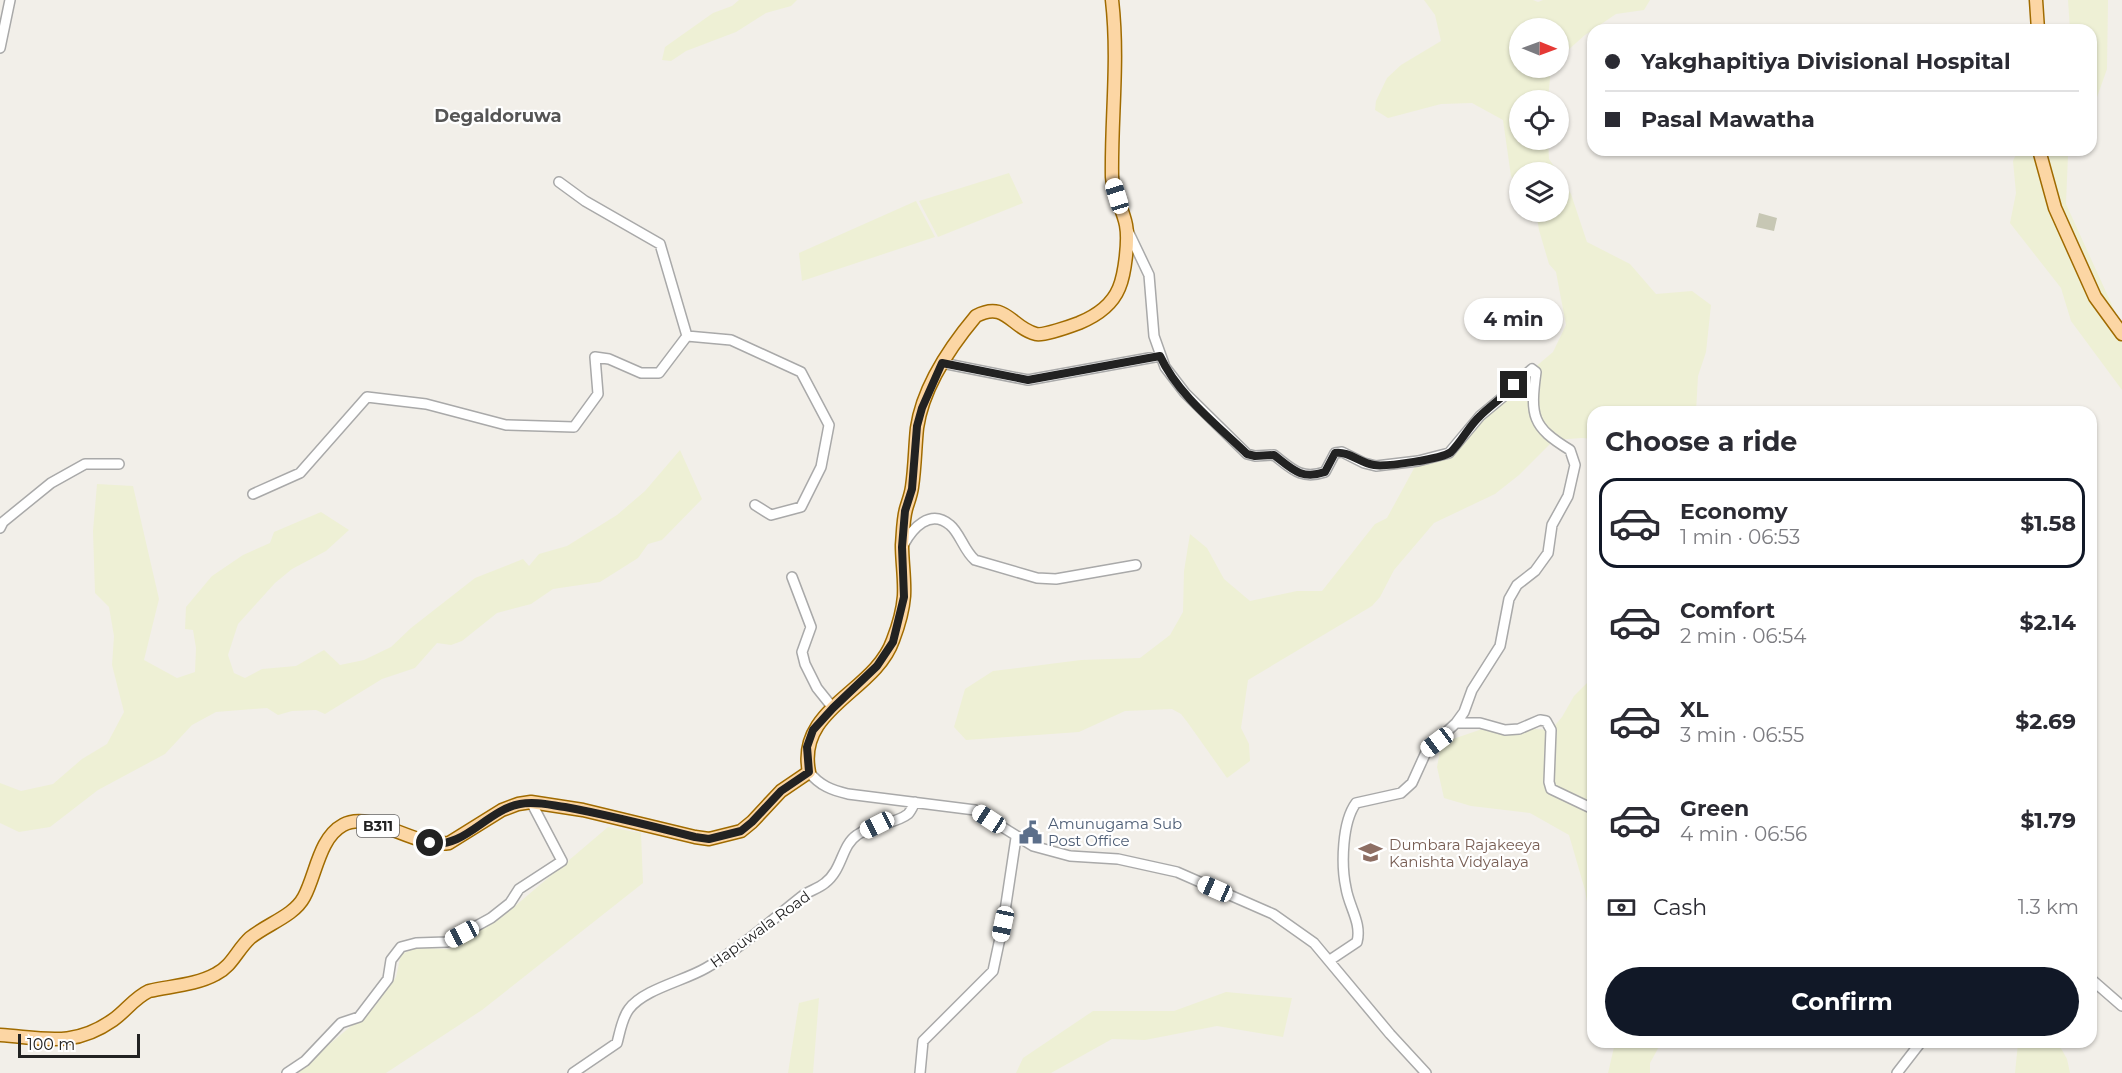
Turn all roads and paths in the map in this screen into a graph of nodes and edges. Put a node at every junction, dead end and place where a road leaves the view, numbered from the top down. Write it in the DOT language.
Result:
graph roads {
  1 [pos="10,0"];
  2 [pos="1112,0"];
  3 [pos="2036,0"];
  4 [pos="2038,24"];
  5 [pos="0,48"];
  6 [pos="2041,156"];
  7 [pos="559,183"];
  8 [pos="1126,227"];
  9 [pos="2122,334"];
  10 [pos="687,336"];
  11 [pos="1160,356"];
  12 [pos="942,363"];
  13 [pos="119,464"];
  14 [pos="253,494"];
  15 [pos="755,505"];
  16 [pos="0,528"];
  17 [pos="902,547"];
  18 [pos="1136,565"];
  19 [pos="792,577"];
  20 [pos="833,708"];
  21 [pos="1456,723"];
  22 [pos="809,772"];
  23 [pos="531,802"];
  24 [pos="915,802"];
  25 [pos="1587,806"];
  26 [pos="1016,838"];
  27 [pos="1330,960"];
  28 [pos="2097,984"];
  29 [pos="2122,1006"];
  30 [pos="0,1035"];
  31 [pos="1916,1048"];
  32 [pos="287,1073"];
  33 [pos="573,1073"];
  34 [pos="920,1073"];
  35 [pos="1426,1073"];
  36 [pos="1897,1073"];
  1 -- 5 [label="street"];
  2 -- 8 [label="main road"];
  3 -- 4 [label="main road"];
  6 -- 9 [label="main road"];
  7 -- 10 [label="street"];
  8 -- 11 [label="street"];
  8 -- 12 [label="main road"];
  10 -- 14 [label="street"];
  10 -- 15 [label="street"];
  11 -- 12 [label="street"];
  11 -- 21 [label="street"];
  12 -- 17 [label="main road"];
  13 -- 16 [label="street"];
  17 -- 18 [label="street"];
  17 -- 20 [label="main road"];
  19 -- 20 [label="street"];
  20 -- 22 [label="main road"];
  21 -- 25 [label="street"];
  21 -- 27 [label="street"];
  22 -- 23 [label="main road, B311"];
  22 -- 24 [label="street"];
  23 -- 30 [label="main road, B311"];
  23 -- 32 [label="street"];
  24 -- 26 [label="street"];
  24 -- 33 [label="street, Hapuwala Road"];
  26 -- 27 [label="street"];
  26 -- 34 [label="street"];
  27 -- 35 [label="street"];
  28 -- 29 [label="street"];
  31 -- 36 [label="street"];
}
